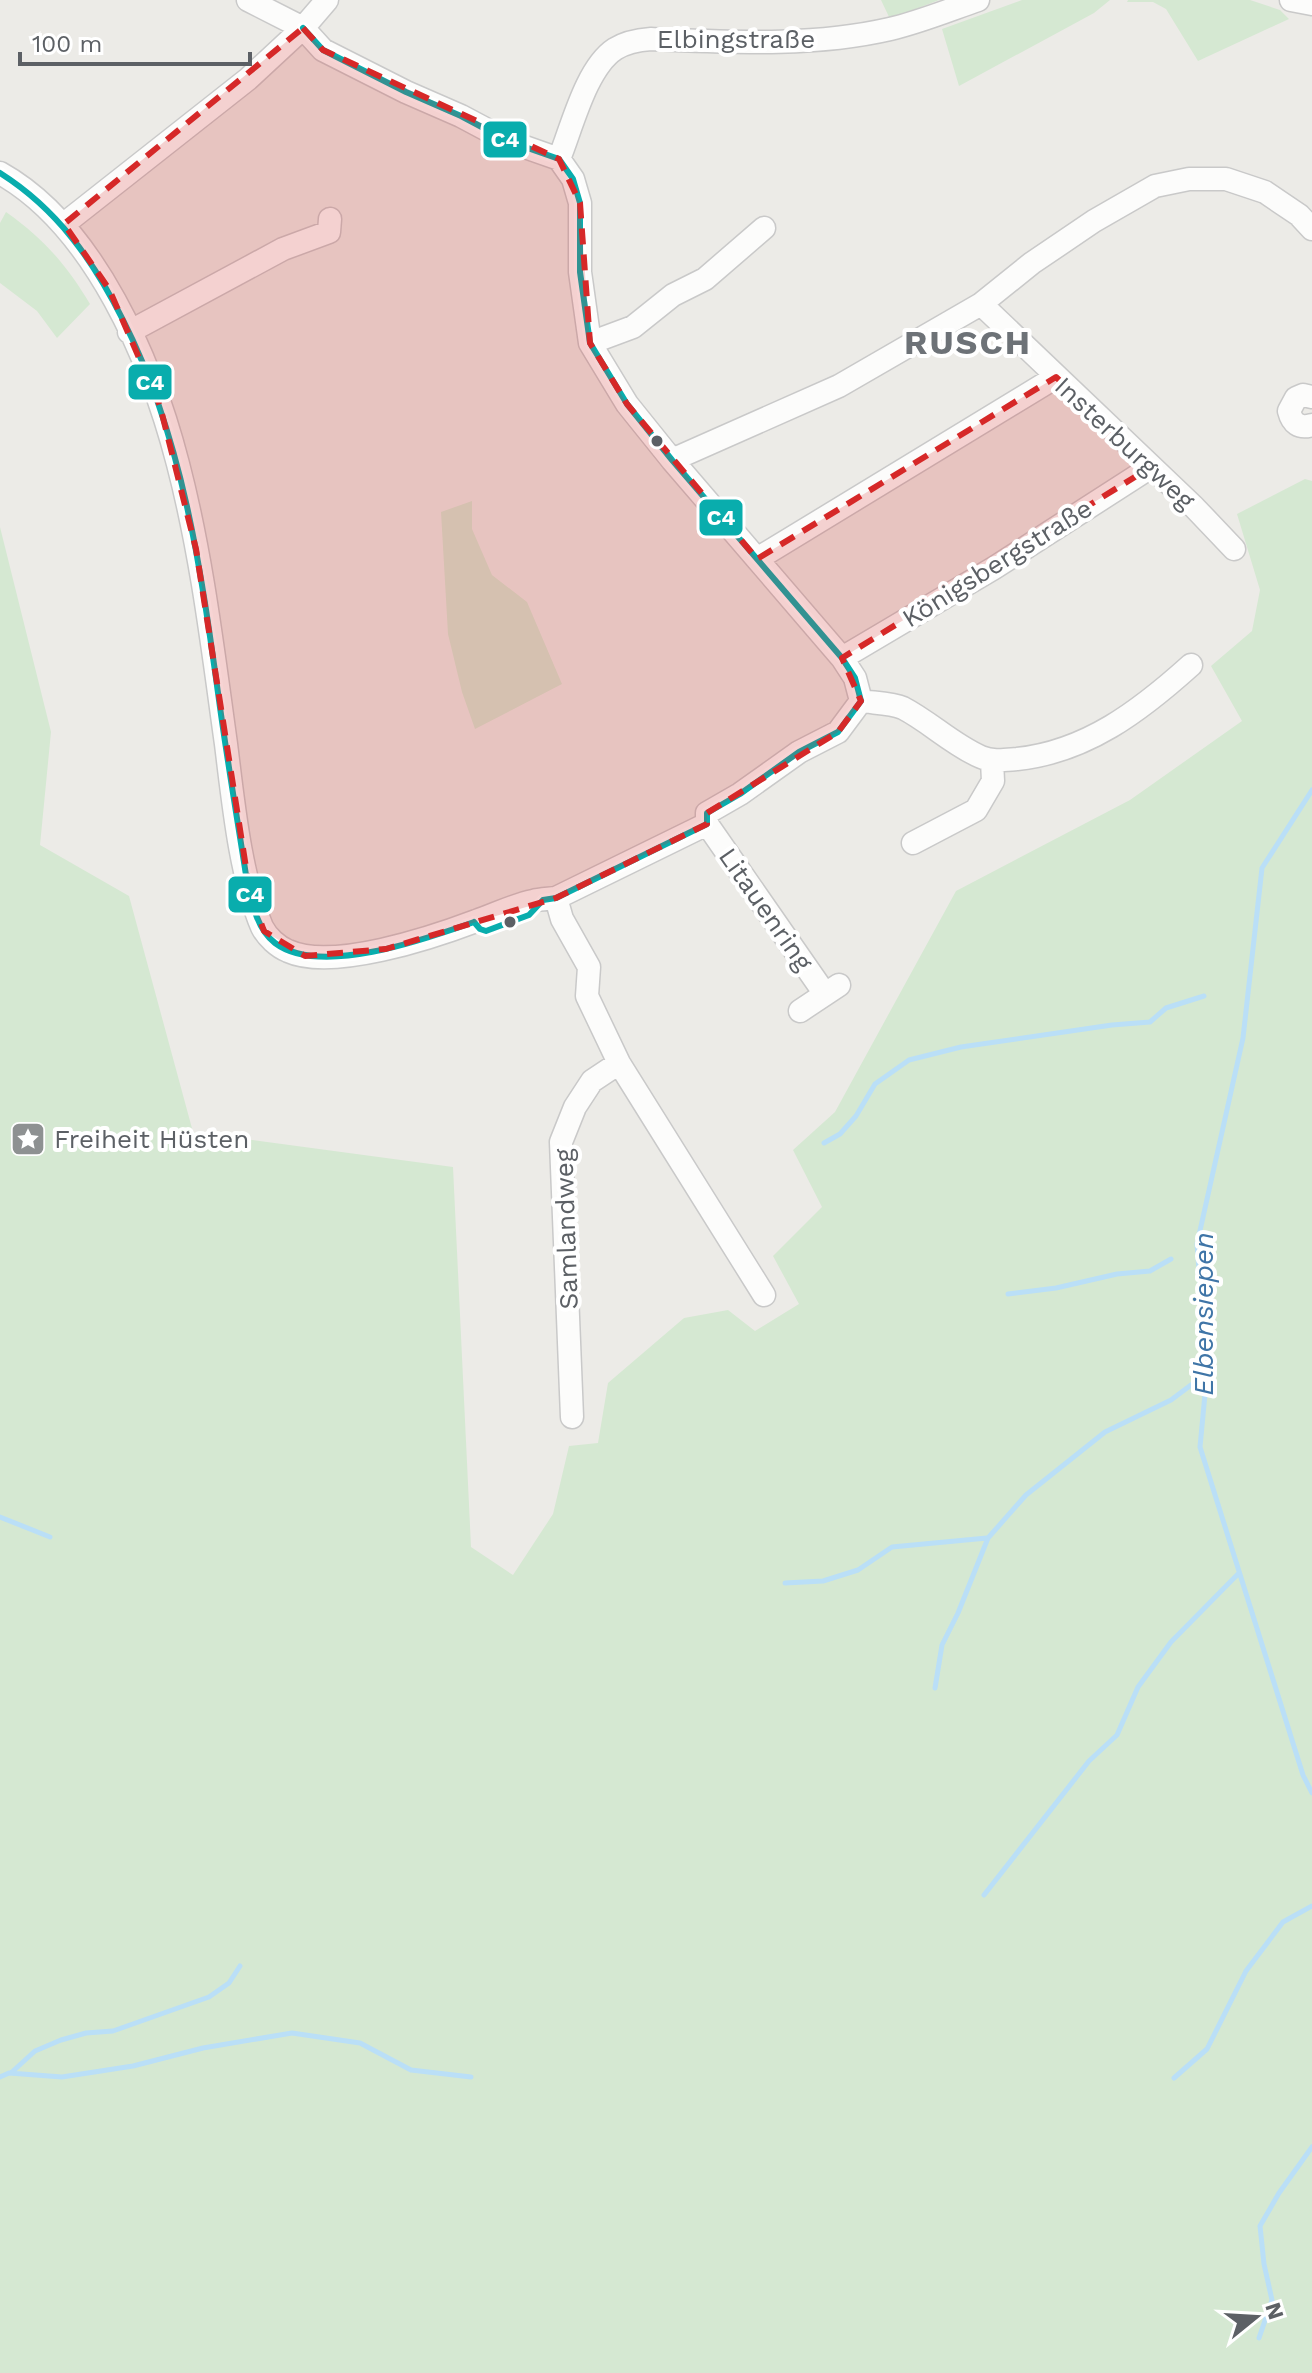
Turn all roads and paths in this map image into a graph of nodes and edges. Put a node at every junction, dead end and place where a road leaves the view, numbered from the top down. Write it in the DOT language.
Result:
graph roads {
  1 [pos="248,0"];
  2 [pos="327,0"];
  3 [pos="978,0"];
  4 [pos="1291,0"];
  5 [pos="1312,4"];
  6 [pos="303,28"];
  7 [pos="559,159"];
  8 [pos="0,173"];
  9 [pos="330,219"];
  10 [pos="64,224"];
  11 [pos="764,228"];
  12 [pos="1312,229"];
  13 [pos="981,304"];
  14 [pos="129,332"];
  15 [pos="590,343"];
  16 [pos="1056,377"];
  17 [pos="1312,397"];
  18 [pos="1312,425"];
  19 [pos="672,460"];
  20 [pos="1151,467"];
  21 [pos="1234,549"];
  22 [pos="757,559"];
  23 [pos="842,658"];
  24 [pos="1191,665"];
  25 [pos="861,701"];
  26 [pos="992,761"];
  27 [pos="707,824"];
  28 [pos="913,843"];
  29 [pos="550,899"];
  30 [pos="800,1011"];
  31 [pos="619,1063"];
  32 [pos="764,1295"];
  33 [pos="572,1417"];
  1 -- 6 [label="street"];
  2 -- 6 [label="street"];
  3 -- 7 [label="street, Elbingstraße"];
  4 -- 5 [label="street"];
  6 -- 7 [label="street"];
  6 -- 10 [label="street"];
  7 -- 15 [label="street"];
  8 -- 10 [label="street, Litauenring"];
  9 -- 14 [label="street"];
  10 -- 14 [label="street, Litauenring"];
  11 -- 15 [label="street"];
  12 -- 13 [label="street"];
  13 -- 16 [label="street, Insterburgweg"];
  13 -- 19 [label="street"];
  14 -- 29 [label="street, Litauenring"];
  15 -- 19 [label="street"];
  16 -- 20 [label="street, Insterburgweg"];
  16 -- 22 [label="street"];
  17 -- 18 [label="street"];
  19 -- 22 [label="street"];
  20 -- 21 [label="street, Insterburgweg"];
  20 -- 23 [label="street, Königsbergstraße"];
  22 -- 23 [label="street"];
  23 -- 25 [label="street"];
  24 -- 26 [label="street"];
  25 -- 26 [label="street"];
  25 -- 27 [label="street, Litauenring"];
  26 -- 28 [label="street"];
  27 -- 29 [label="street, Litauenring"];
  27 -- 30 [label="street, Litauenring"];
  29 -- 31 [label="street"];
  31 -- 32 [label="street"];
  31 -- 33 [label="street, Samlandweg"];
}
